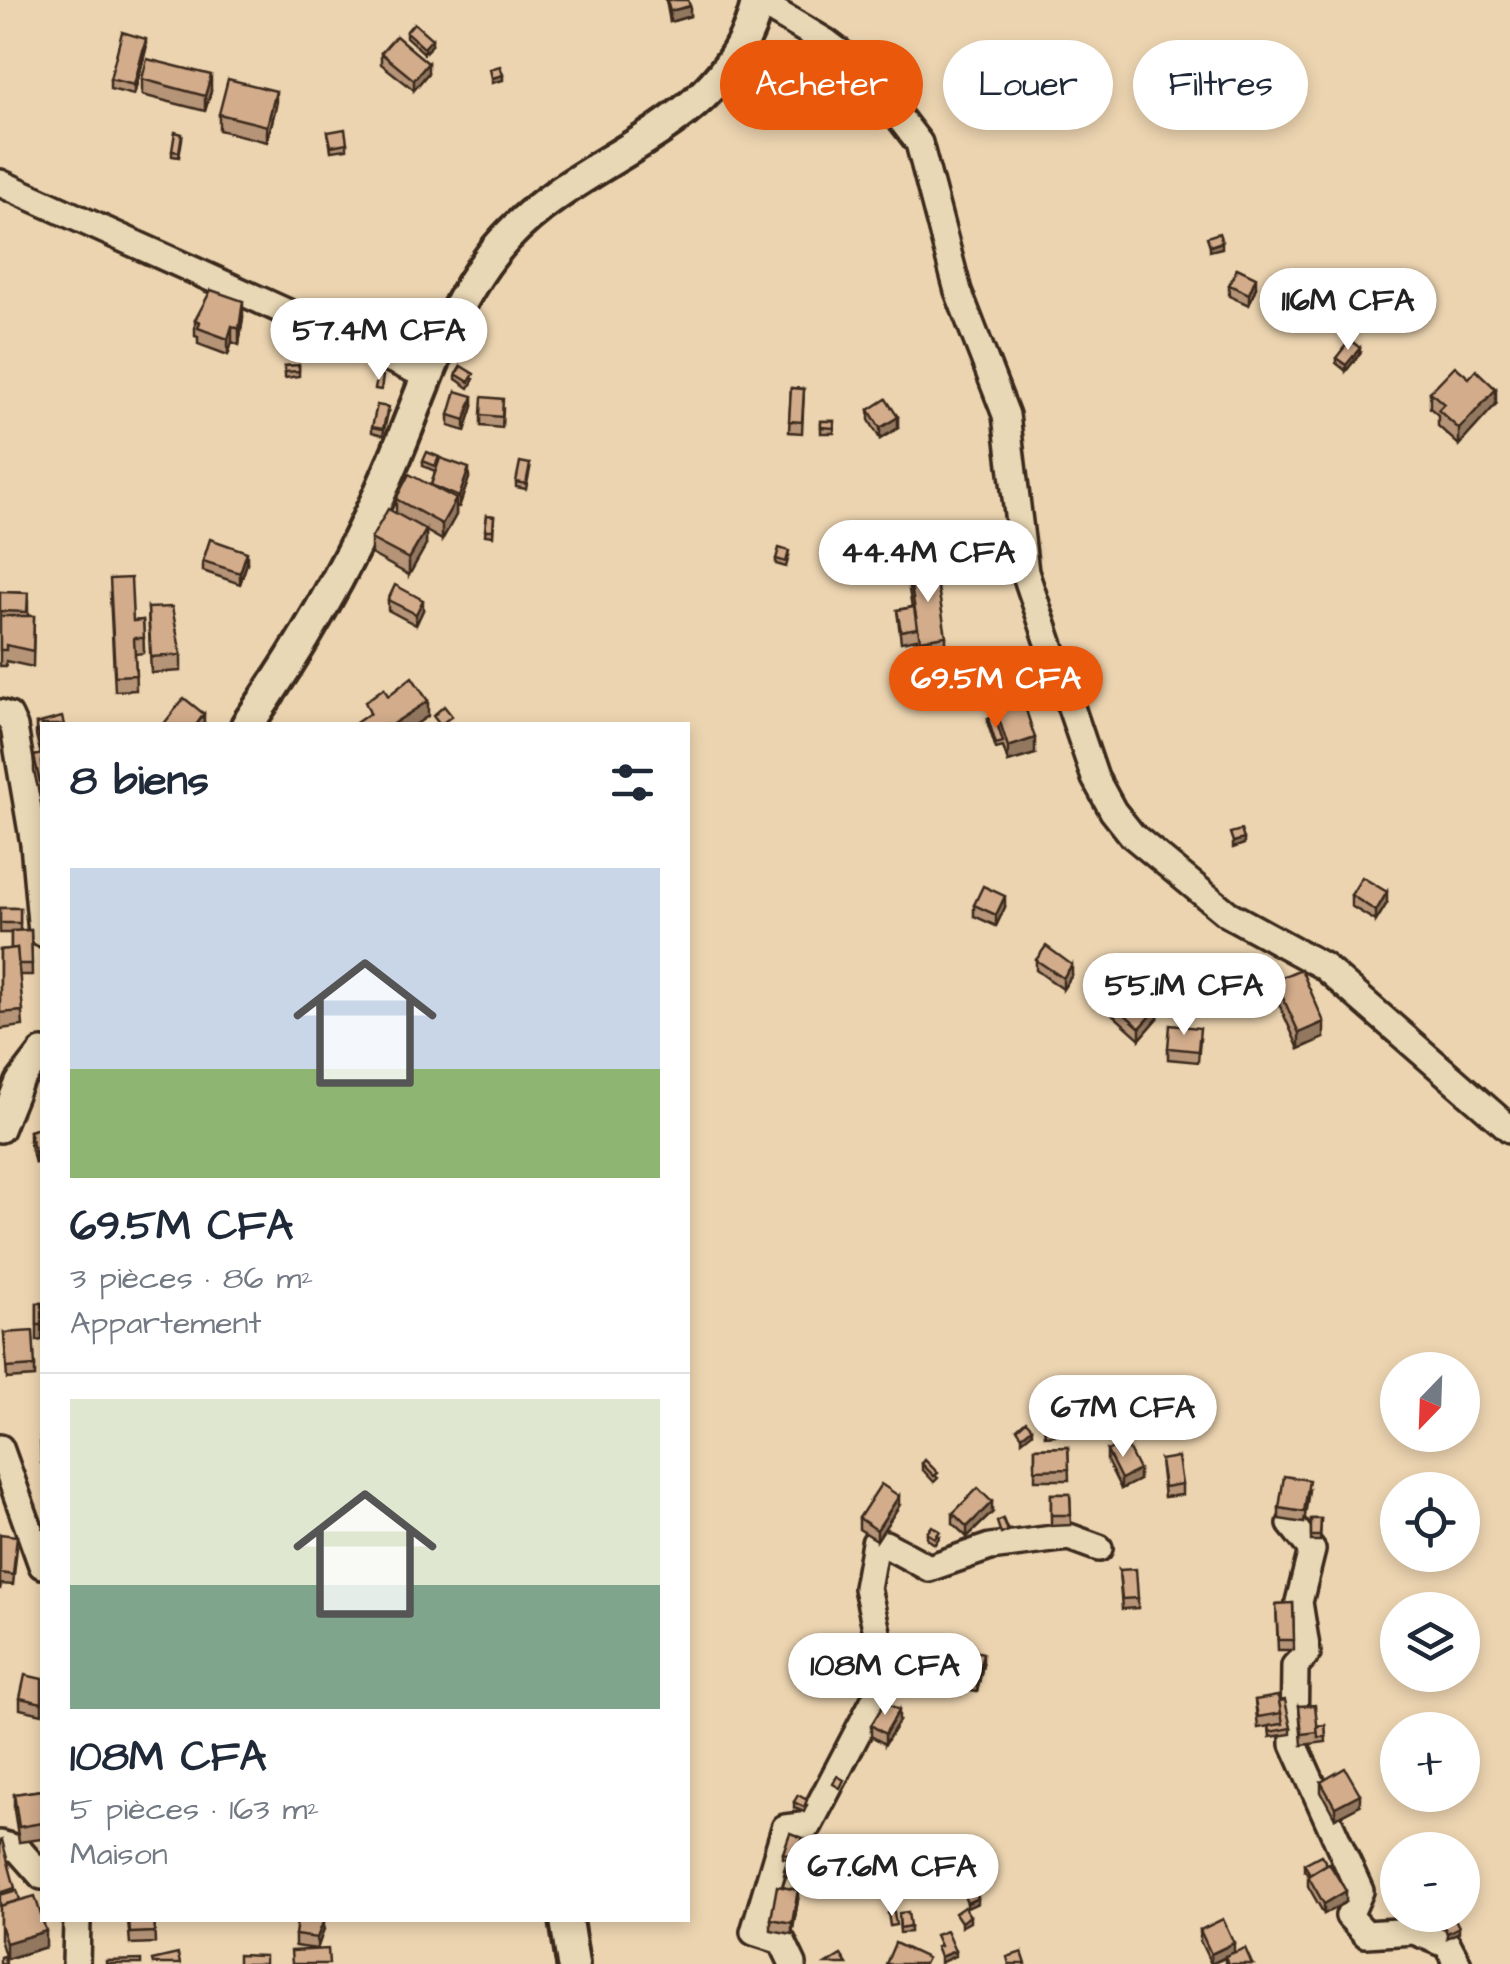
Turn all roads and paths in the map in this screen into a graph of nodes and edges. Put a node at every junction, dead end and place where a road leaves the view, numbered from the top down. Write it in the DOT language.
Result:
graph roads {
  1 [pos="758,1"];
  2 [pos="0,182"];
  3 [pos="428,376"];
  4 [pos="0,713"];
  5 [pos="249,722"];
  6 [pos="40,911"];
  7 [pos="40,1055"];
  8 [pos="0,1129"];
  9 [pos="1510,1129"];
  10 [pos="0,1448"];
  11 [pos="1291,1524"];
  12 [pos="1098,1548"];
  13 [pos="40,1559"];
  14 [pos="0,1844"];
  15 [pos="40,1874"];
  16 [pos="77,1922"];
  17 [pos="566,1922"];
  18 [pos="76,1964"];
  19 [pos="573,1964"];
  20 [pos="793,1964"];
  21 [pos="1458,1964"];
  1 -- 3 [label="main road"];
  1 -- 9 [label="street"];
  2 -- 3 [label="street"];
  3 -- 5 [label="main road"];
  4 -- 6 [label="street"];
  7 -- 8 [label="street"];
  10 -- 13 [label="street"];
  11 -- 21 [label="street"];
  12 -- 20 [label="street"];
  14 -- 15 [label="street"];
  16 -- 18 [label="street"];
  17 -- 19 [label="main road"];
}
